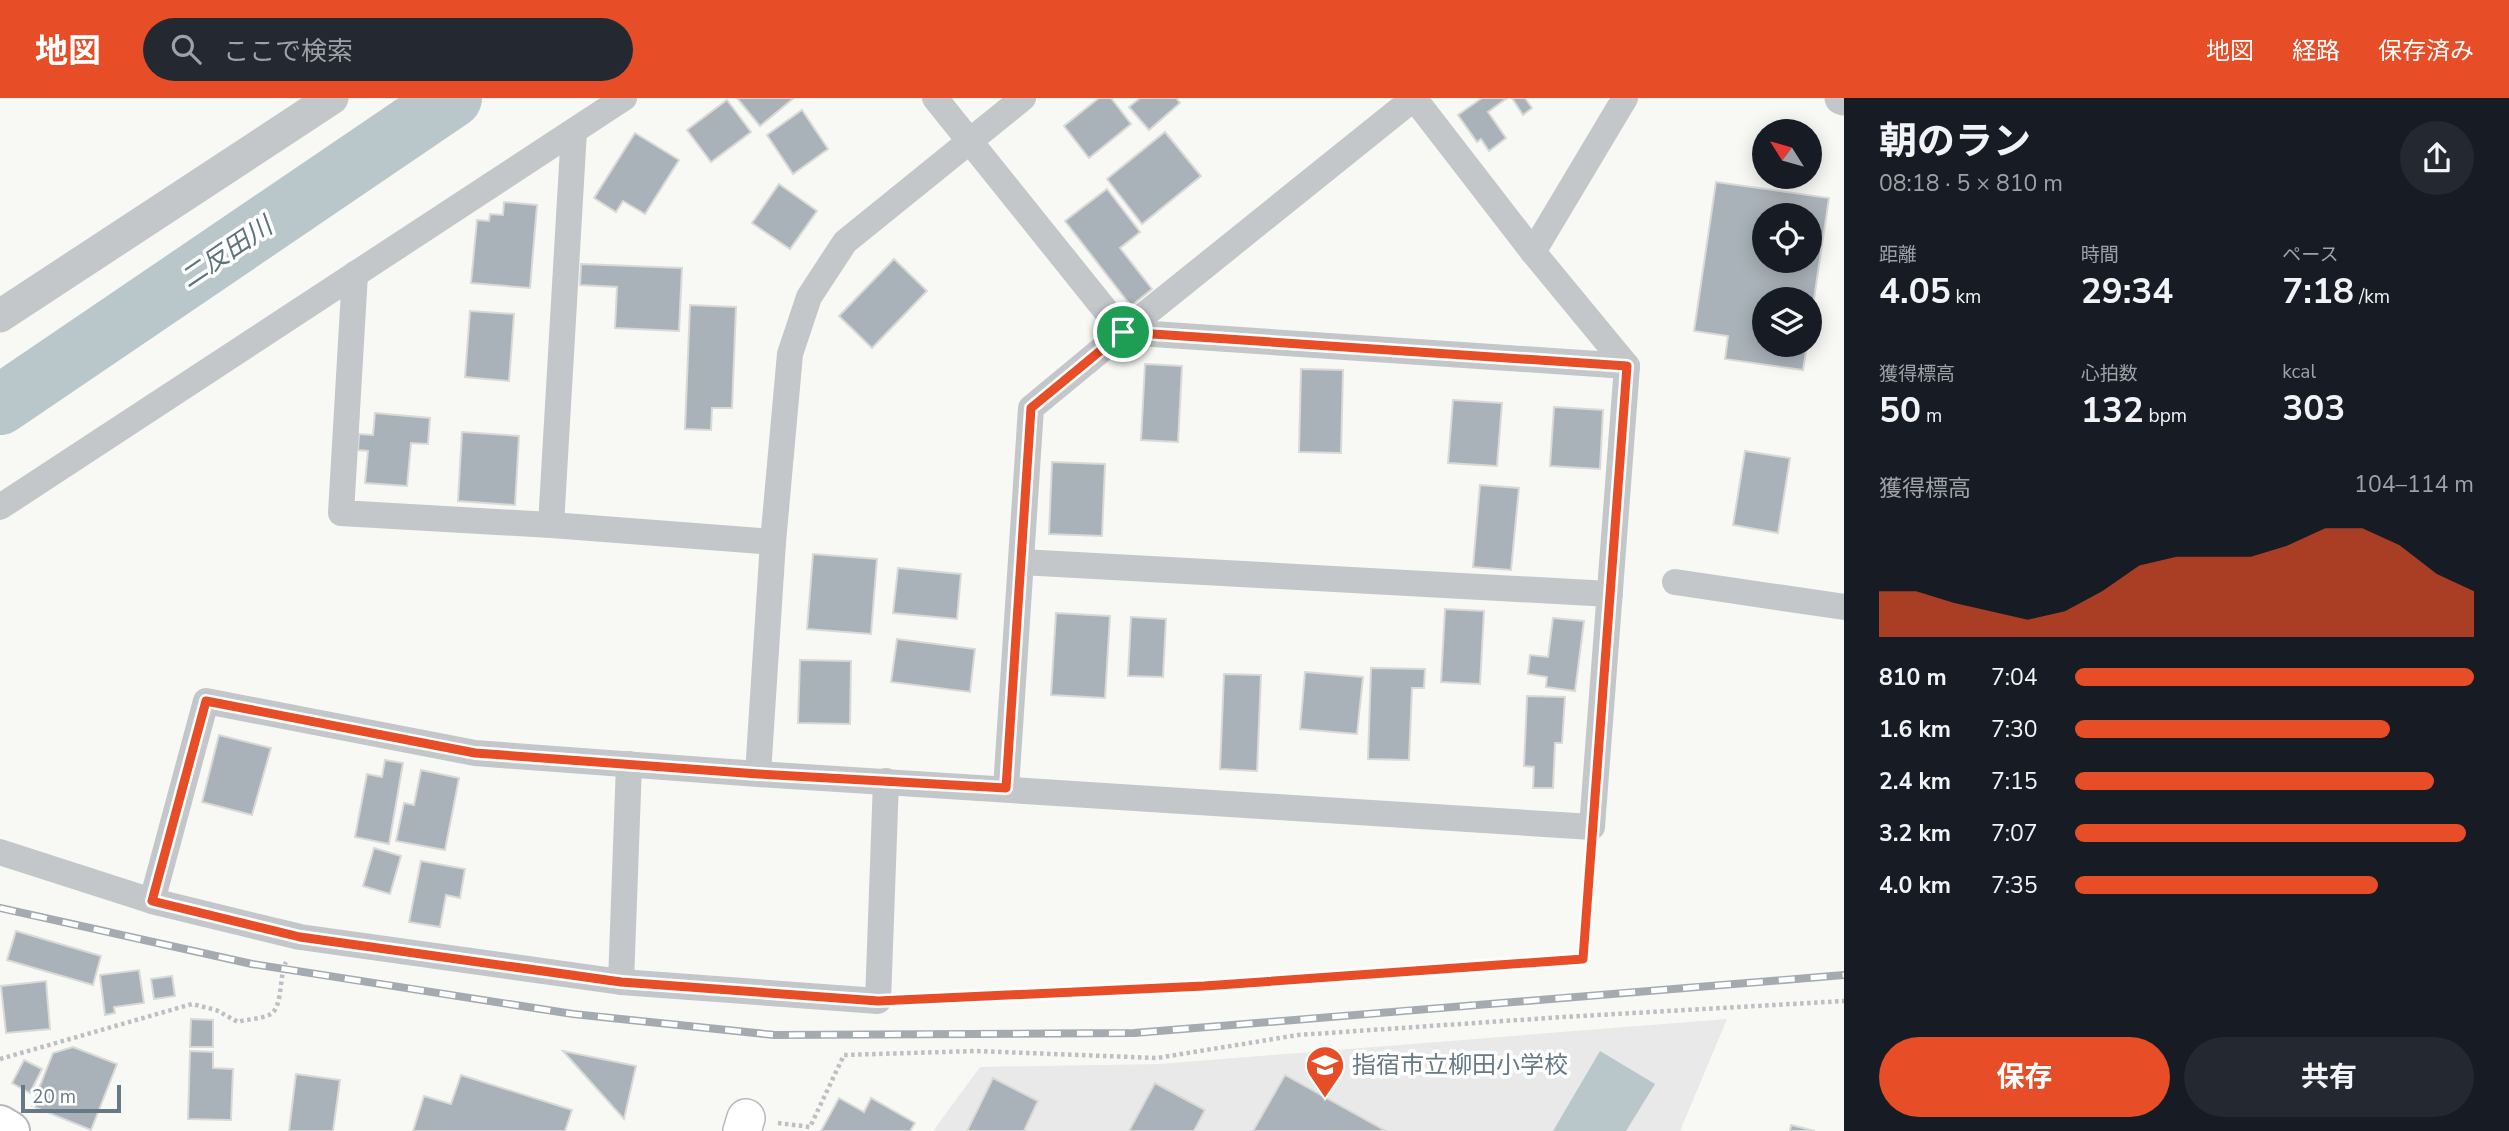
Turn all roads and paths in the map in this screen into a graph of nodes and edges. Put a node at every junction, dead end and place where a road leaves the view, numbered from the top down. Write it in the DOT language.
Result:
graph roads {
  1 [pos="332,98"];
  2 [pos="624,98"];
  3 [pos="935,98"];
  4 [pos="1023,98"];
  5 [pos="1625,98"];
  6 [pos="574,131"];
  7 [pos="969,141"];
  8 [pos="1533,252"];
  9 [pos="355,274"];
  10 [pos="0,316"];
  11 [pos="1123,332"];
  12 [pos="1627,366"];
  13 [pos="0,507"];
  14 [pos="551,525"];
  15 [pos="773,542"];
  16 [pos="1021,562"];
  17 [pos="1675,582"];
  18 [pos="1610,594"];
  19 [pos="1844,607"];
  20 [pos="629,764"];
  21 [pos="758,774"];
  22 [pos="886,781"];
  23 [pos="1006,788"];
  24 [pos="1592,827"];
  25 [pos="0,852"];
  26 [pos="152,901"];
  27 [pos="300,937"];
  28 [pos="621,982"];
  29 [pos="878,1001"];
  30 [pos="1844,1002"];
  31 [pos="0,1059"];
  32 [pos="0,1125"];
  33 [pos="744,1125"];
  34 [pos="10,1131"];
  1 -- 10 [label="street"];
  2 -- 6 [label="street"];
  3 -- 7 [label="street"];
  4 -- 7 [label="street"];
  5 -- 8 [label="street"];
  6 -- 9 [label="street"];
  6 -- 14 [label="street"];
  7 -- 11 [label="street"];
  7 -- 15 [label="street"];
  8 -- 11 [label="street"];
  8 -- 12 [label="street"];
  9 -- 13 [label="street"];
  9 -- 14 [label="street"];
  11 -- 12 [label="street"];
  11 -- 16 [label="street"];
  12 -- 18 [label="street"];
  14 -- 15 [label="street"];
  15 -- 21 [label="street"];
  16 -- 18 [label="street"];
  16 -- 23 [label="street"];
  17 -- 19 [label="street"];
  18 -- 24 [label="street"];
  20 -- 21 [label="street"];
  20 -- 26 [label="street"];
  20 -- 28 [label="street"];
  21 -- 22 [label="street"];
  22 -- 23 [label="street"];
  22 -- 29 [label="street"];
  23 -- 24 [label="street"];
  24 -- 29 [label="path"];
  25 -- 26 [label="street"];
  26 -- 27 [label="street"];
  27 -- 28 [label="street"];
  27 -- 31 [label="path"];
  28 -- 29 [label="street"];
  30 -- 33 [label="path"];
  32 -- 34 [label="highway"];
}
